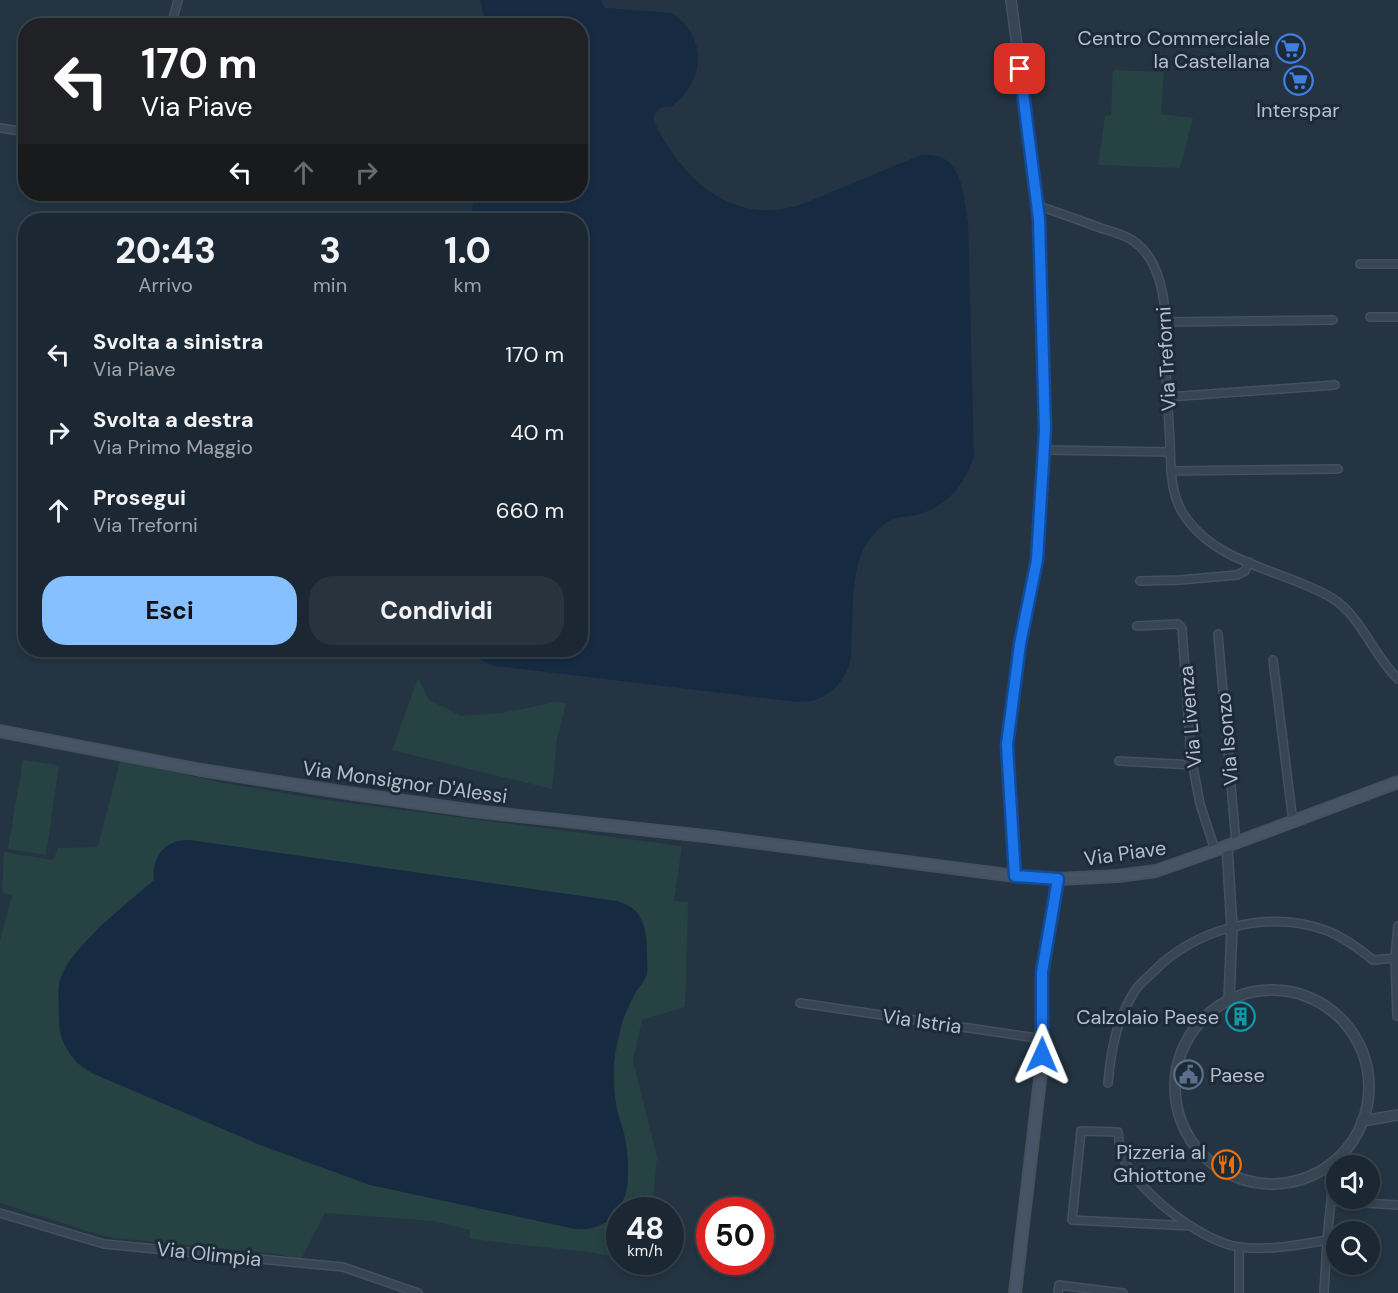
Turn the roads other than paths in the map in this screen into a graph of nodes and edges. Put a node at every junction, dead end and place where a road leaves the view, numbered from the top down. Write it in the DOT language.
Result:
graph roads {
  1 [pos="178,0"];
  2 [pos="1011,0"];
  3 [pos="173,18"];
  4 [pos="0,128"];
  5 [pos="18,131"];
  6 [pos="1038,206"];
  7 [pos="1360,264"];
  8 [pos="1398,264"];
  9 [pos="1398,316"];
  10 [pos="1370,317"];
  11 [pos="1333,320"];
  12 [pos="1167,322"];
  13 [pos="1335,386"];
  14 [pos="1168,397"];
  15 [pos="1044,450"];
  16 [pos="1170,452"];
  17 [pos="1338,469"];
  18 [pos="1171,471"];
  19 [pos="1250,562"];
  20 [pos="1140,581"];
  21 [pos="1137,626"];
  22 [pos="1218,634"];
  23 [pos="1273,660"];
  24 [pos="1398,679"];
  25 [pos="0,731"];
  26 [pos="1119,761"];
  27 [pos="1193,765"];
  28 [pos="1398,782"];
  29 [pos="1293,822"];
  30 [pos="1232,845"];
  31 [pos="809,849"];
  32 [pos="1215,850"];
  33 [pos="1015,876"];
  34 [pos="1058,879"];
  35 [pos="1398,926"];
  36 [pos="1232,928"];
  37 [pos="1395,958"];
  38 [pos="1229,1000"];
  39 [pos="800,1003"];
  40 [pos="1396,1016"];
  41 [pos="1043,1039"];
  42 [pos="1108,1083"];
  43 [pos="1398,1115"];
  44 [pos="1362,1121"];
  45 [pos="1339,1155"];
  46 [pos="1326,1167"];
  47 [pos="1380,1203"];
  48 [pos="1398,1204"];
  49 [pos="0,1213"];
  50 [pos="1191,1227"];
  51 [pos="1326,1240"];
  52 [pos="1239,1247"];
  53 [pos="1326,1258"];
  54 [pos="1058,1289"];
  55 [pos="418,1293"];
  56 [pos="1015,1293"];
  57 [pos="1123,1293"];
  58 [pos="1239,1293"];
  59 [pos="1324,1293"];
  1 -- 3 [label="street"];
  2 -- 6 [label="street"];
  4 -- 5 [label="street"];
  6 -- 12 [label="street, Via Treforni"];
  6 -- 15 [label="street"];
  7 -- 8 [label="street"];
  9 -- 10 [label="street"];
  11 -- 12 [label="street"];
  12 -- 14 [label="street, Via Treforni"];
  13 -- 14 [label="street"];
  14 -- 16 [label="street, Via Treforni"];
  15 -- 16 [label="street"];
  15 -- 33 [label="street"];
  16 -- 18 [label="street, Via Treforni"];
  17 -- 18 [label="street"];
  18 -- 19 [label="street, Via Treforni"];
  19 -- 20 [label="street"];
  19 -- 24 [label="street, Via Treforni"];
  21 -- 27 [label="street, Via Livenza"];
  22 -- 30 [label="street, Via Isonzo"];
  23 -- 29 [label="street"];
  25 -- 31 [label="main road, Via Monsignor D'Alessi"];
  26 -- 27 [label="street"];
  27 -- 32 [label="street, Via Livenza"];
  28 -- 29 [label="main road, Via Piave"];
  29 -- 30 [label="main road, Via Piave"];
  30 -- 32 [label="main road, Via Piave"];
  30 -- 36 [label="street"];
  31 -- 33 [label="main road, Via Piave"];
  32 -- 34 [label="main road, Via Piave"];
  33 -- 34 [label="main road, Via Piave"];
  34 -- 41 [label="main road"];
  35 -- 37 [label="street"];
  36 -- 37 [label="street"];
  36 -- 38 [label="street"];
  36 -- 42 [label="street"];
  37 -- 40 [label="street"];
  38 -- 44 [label="street"];
  38 -- 46 [label="street"];
  39 -- 41 [label="street, Via Istria"];
  41 -- 56 [label="main road"];
  43 -- 44 [label="street"];
  44 -- 45 [label="street"];
  47 -- 48 [label="street"];
  49 -- 55 [label="street, Via Olimpia"];
  50 -- 50 [label="street"];
  50 -- 52 [label="street"];
  51 -- 52 [label="street"];
  52 -- 58 [label="street"];
  53 -- 59 [label="street"];
  54 -- 57 [label="street"];
}
